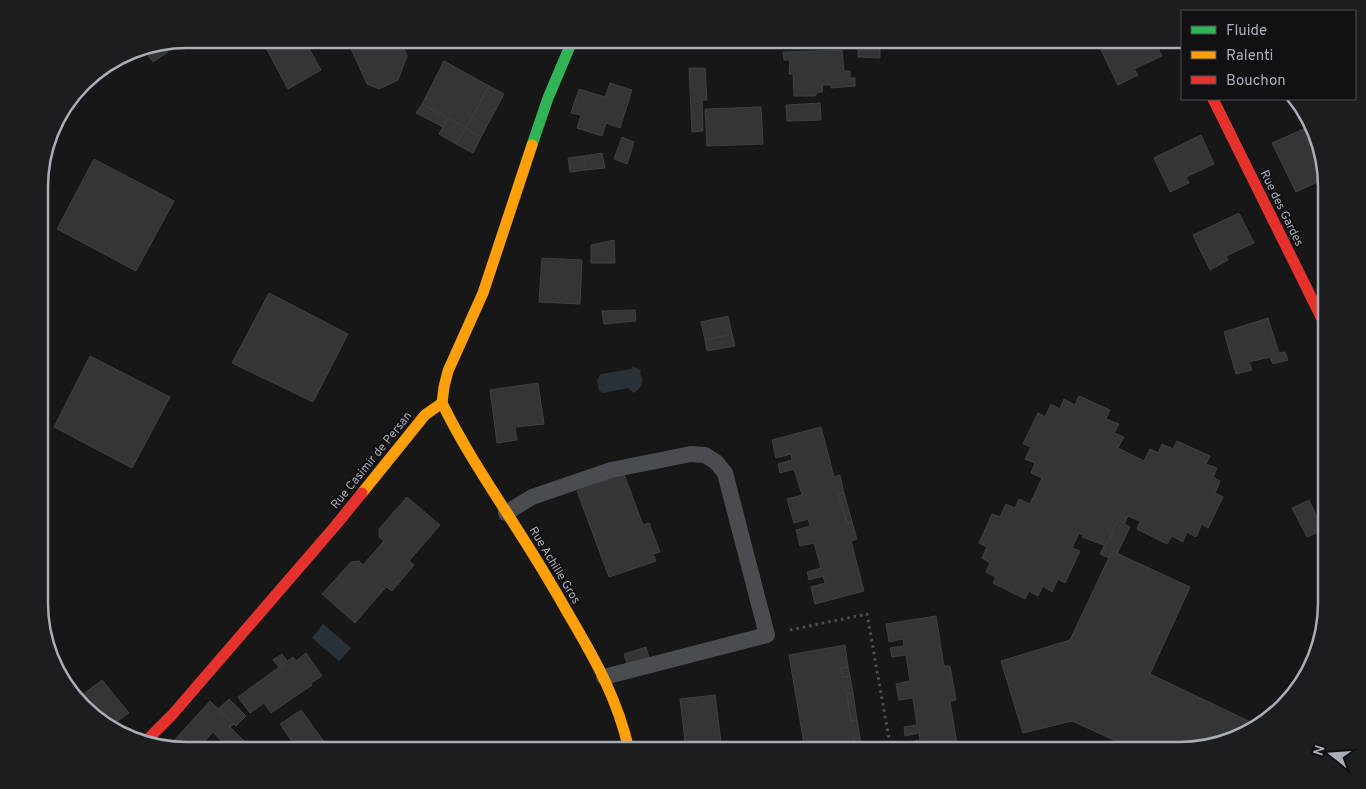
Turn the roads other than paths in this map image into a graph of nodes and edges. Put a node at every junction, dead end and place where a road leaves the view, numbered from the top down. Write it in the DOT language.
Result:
graph roads {
  1 [pos="569,48"];
  2 [pos="1213,100"];
  3 [pos="1318,311"];
  4 [pos="442,403"];
  5 [pos="506,512"];
  6 [pos="604,677"];
  7 [pos="150,737"];
  8 [pos="627,742"];
  1 -- 4 [label="street"];
  2 -- 3 [label="street, Rue des Gardes"];
  4 -- 5 [label="street, Rue Achille Gros"];
  4 -- 7 [label="street, Rue Casimir de Persan"];
  5 -- 6 [label="street, Rue Achille Gros"];
  5 -- 6 [label="lane"];
  6 -- 8 [label="street, Rue Achille Gros"];
}
